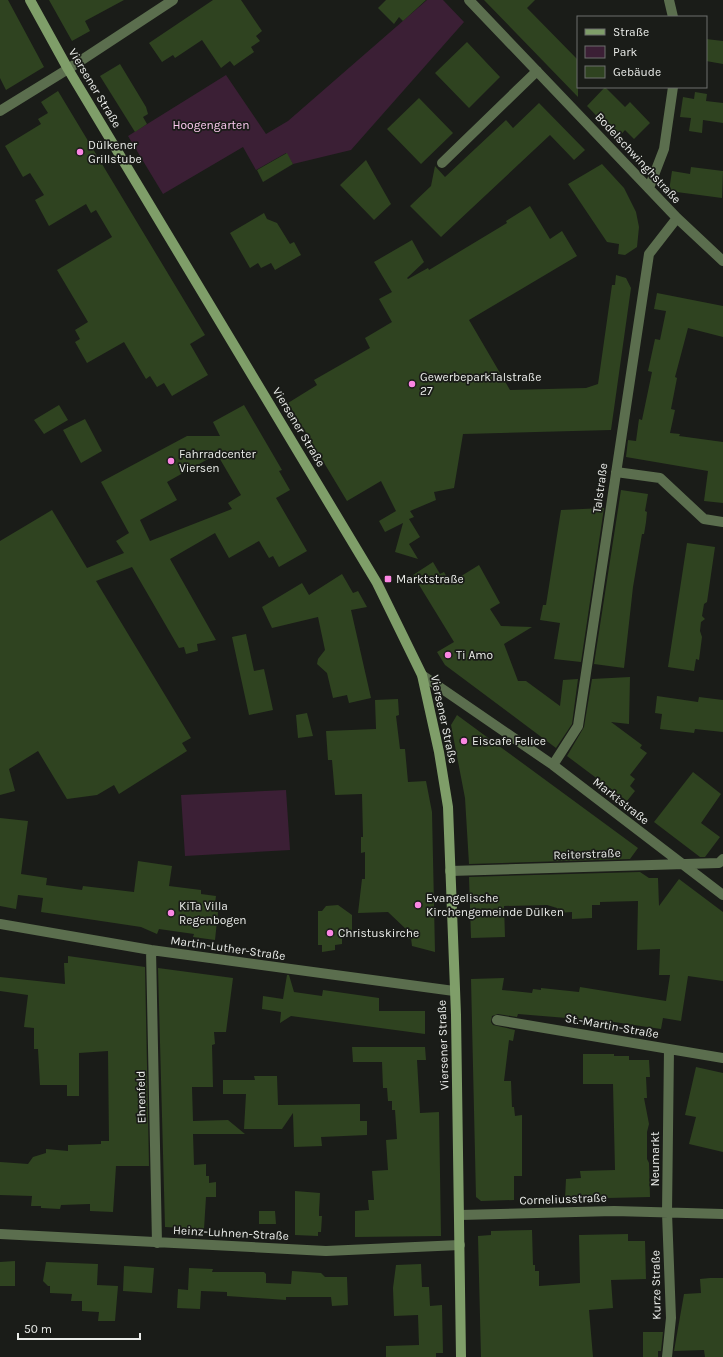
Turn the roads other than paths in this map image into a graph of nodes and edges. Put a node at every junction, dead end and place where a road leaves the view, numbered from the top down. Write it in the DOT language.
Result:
graph roads {
  1 [pos="30,0"];
  2 [pos="173,0"];
  3 [pos="468,0"];
  4 [pos="669,0"];
  5 [pos="674,16"];
  6 [pos="68,69"];
  7 [pos="537,71"];
  8 [pos="672,88"];
  9 [pos="0,111"];
  10 [pos="442,163"];
  11 [pos="649,188"];
  12 [pos="677,218"];
  13 [pos="723,261"];
  14 [pos="616,472"];
  15 [pos="723,522"];
  16 [pos="422,675"];
  17 [pos="553,764"];
  18 [pos="723,859"];
  19 [pos="681,864"];
  20 [pos="450,871"];
  21 [pos="723,895"];
  22 [pos="0,924"];
  23 [pos="151,950"];
  24 [pos="454,991"];
  25 [pos="497,1020"];
  26 [pos="669,1049"];
  27 [pos="723,1058"];
  28 [pos="667,1213"];
  29 [pos="723,1214"];
  30 [pos="460,1215"];
  31 [pos="0,1234"];
  32 [pos="157,1243"];
  33 [pos="460,1245"];
  34 [pos="461,1357"];
  35 [pos="667,1357"];
  1 -- 6 [label="main road, Viersener Straße"];
  2 -- 6 [label="street"];
  3 -- 7 [label="street, Bodelschwinghstraße"];
  4 -- 5 [label="street"];
  6 -- 9 [label="street"];
  6 -- 16 [label="main road, Viersener Straße"];
  7 -- 10 [label="street"];
  7 -- 11 [label="street, Bodelschwinghstraße"];
  8 -- 11 [label="street"];
  11 -- 12 [label="street, Bodelschwinghstraße"];
  12 -- 13 [label="street, Bodelschwinghstraße"];
  12 -- 14 [label="street, Talstraße"];
  14 -- 15 [label="street"];
  14 -- 17 [label="street, Talstraße"];
  16 -- 17 [label="street, Marktstraße"];
  16 -- 20 [label="main road, Viersener Straße"];
  17 -- 19 [label="street, Marktstraße"];
  18 -- 19 [label="street, Reiterstraße"];
  19 -- 20 [label="street, Reiterstraße"];
  19 -- 21 [label="street, Marktstraße"];
  20 -- 24 [label="main road, Viersener Straße"];
  22 -- 23 [label="street, Martin-Luther-Straße"];
  23 -- 24 [label="street, Martin-Luther-Straße"];
  23 -- 32 [label="street, Ehrenfeld"];
  24 -- 30 [label="main road, Viersener Straße"];
  25 -- 26 [label="street, St.-Martin-Straße"];
  26 -- 27 [label="street, St.-Martin-Straße"];
  26 -- 28 [label="street, Neumarkt"];
  28 -- 29 [label="street"];
  28 -- 30 [label="street, Corneliusstraße"];
  28 -- 35 [label="street, Kurze Straße"];
  30 -- 33 [label="main road, Viersener Straße"];
  31 -- 32 [label="street, Heinz-Luhnen-Straße"];
  32 -- 33 [label="street, Heinz-Luhnen-Straße"];
  33 -- 34 [label="main road, Viersener Straße"];
}
